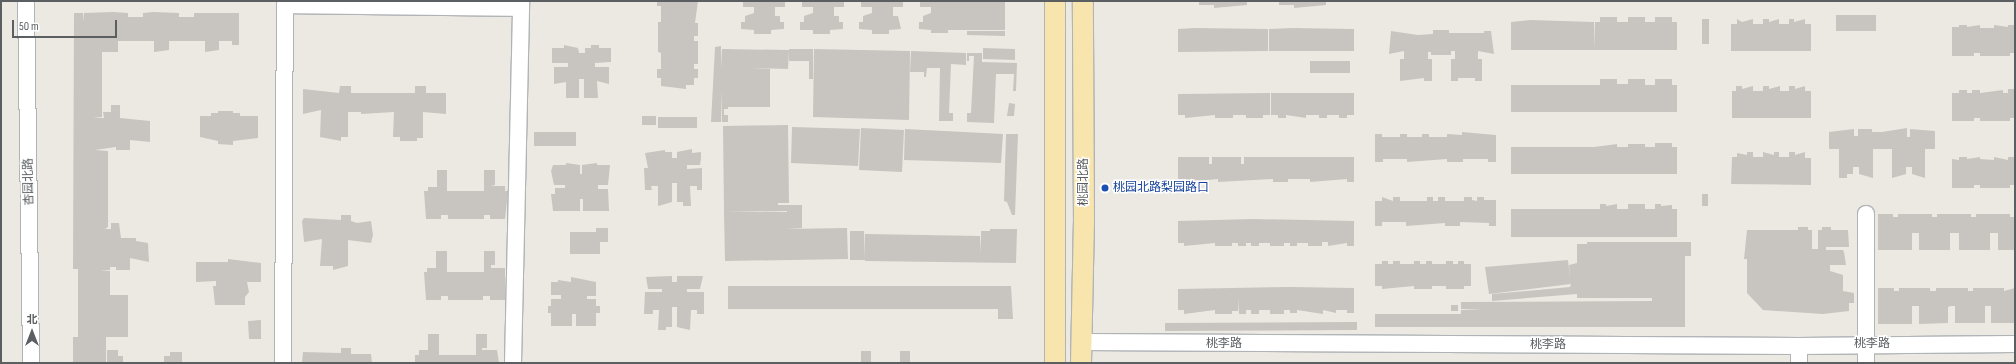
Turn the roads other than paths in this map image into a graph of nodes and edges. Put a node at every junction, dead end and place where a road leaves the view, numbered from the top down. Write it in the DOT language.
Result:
graph roads {
  1 [pos="26,1"];
  2 [pos="1055,1"];
  3 [pos="1083,1"];
  4 [pos="521,5"];
  5 [pos="1866,214"];
  6 [pos="1081,342"];
  7 [pos="1866,344"];
  8 [pos="2015,344"];
  9 [pos="1799,346"];
  10 [pos="32,363"];
  11 [pos="283,363"];
  12 [pos="513,363"];
  13 [pos="1055,363"];
  14 [pos="1081,363"];
  15 [pos="1799,363"];
  16 [pos="1866,363"];
  1 -- 10 [label="street, 杏园北路"];
  2 -- 13 [label="main road"];
  3 -- 6 [label="main road, 桃园北路"];
  4 -- 11 [label="street"];
  4 -- 12 [label="street"];
  5 -- 7 [label="street"];
  6 -- 9 [label="street, 桃李路"];
  6 -- 14 [label="main road, 桃园北路"];
  7 -- 8 [label="street, 桃李路"];
  7 -- 9 [label="street, 桃李路"];
  7 -- 16 [label="street"];
  9 -- 15 [label="street"];
}
